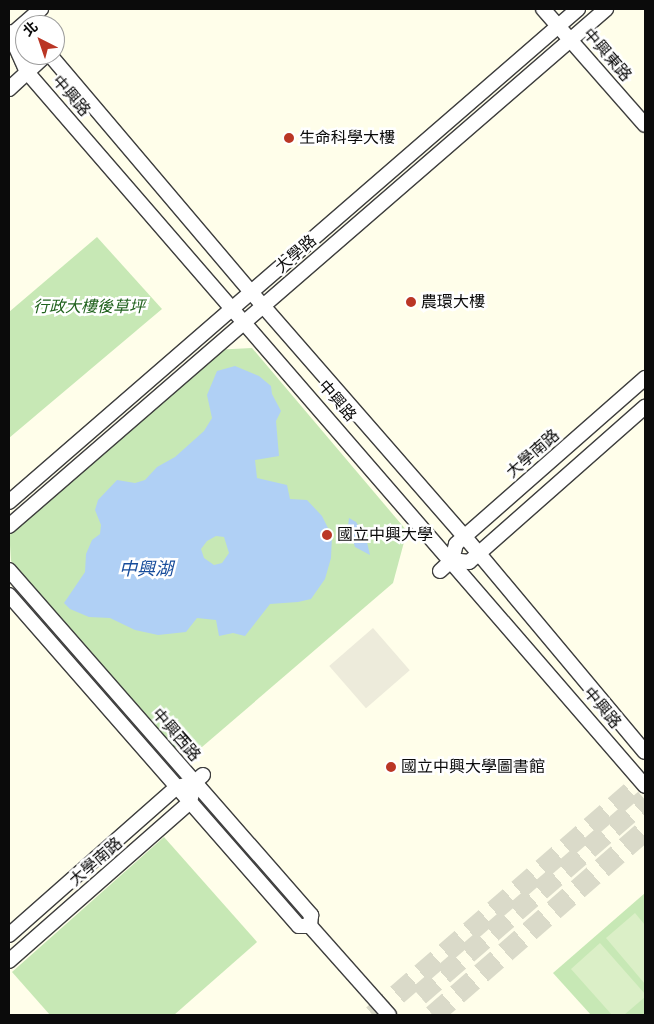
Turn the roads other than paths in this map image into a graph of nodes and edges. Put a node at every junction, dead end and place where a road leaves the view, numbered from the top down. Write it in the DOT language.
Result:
graph roads {
  1 [pos="40,9"];
  2 [pos="543,9"];
  3 [pos="578,9"];
  4 [pos="606,9"];
  5 [pos="558,26"];
  6 [pos="10,33"];
  7 [pos="570,39"];
  8 [pos="36,65"];
  9 [pos="57,65"];
  10 [pos="27,72"];
  11 [pos="9,88"];
  12 [pos="645,125"];
  13 [pos="251,292"];
  14 [pos="263,305"];
  15 [pos="233,308"];
  16 [pos="245,321"];
  17 [pos="645,378"];
  18 [pos="645,407"];
  19 [pos="9,502"];
  20 [pos="9,526"];
  21 [pos="465,536"];
  22 [pos="479,553"];
  23 [pos="452,560"];
  24 [pos="9,570"];
  25 [pos="440,571"];
  26 [pos="9,595"];
  27 [pos="645,752"];
  28 [pos="198,779"];
  29 [pos="645,786"];
  30 [pos="177,787"];
  31 [pos="190,802"];
  32 [pos="310,926"];
  33 [pos="9,935"];
  34 [pos="9,961"];
  35 [pos="389,1015"];
  1 -- 6 [label="street"];
  2 -- 5 [label="street, 中興東路"];
  3 -- 5 [label="street, 大學路"];
  4 -- 7 [label="street, 大學路"];
  5 -- 7 [label="street, 中興東路"];
  5 -- 13 [label="street, 大學路"];
  6 -- 10 [label="street, 中興路"];
  7 -- 12 [label="street, 中興東路"];
  7 -- 14 [label="street, 大學路"];
  8 -- 10 [label="street"];
  9 -- 13 [label="street, 中興路"];
  10 -- 11 [label="street"];
  10 -- 15 [label="street, 中興路"];
  13 -- 14 [label="street, 中興路"];
  13 -- 15 [label="street, 大學路"];
  14 -- 16 [label="street, 大學路"];
  14 -- 21 [label="street, 中興路"];
  15 -- 16 [label="street, 中興路"];
  15 -- 19 [label="street, 大學路"];
  16 -- 20 [label="street, 大學路"];
  16 -- 23 [label="street, 中興路"];
  17 -- 21 [label="street, 大學南路"];
  18 -- 22 [label="street"];
  21 -- 22 [label="street, 中興路"];
  21 -- 23 [label="street, 大學南路"];
  22 -- 23 [label="street"];
  22 -- 27 [label="street, 中興路"];
  23 -- 25 [label="street, 大學南路"];
  23 -- 29 [label="street, 中興路"];
  24 -- 28 [label="street, 中興西路"];
  26 -- 30 [label="street, 中興西路"];
  28 -- 30 [label="street, 大學南路"];
  28 -- 31 [label="street"];
  28 -- 32 [label="street, 中興西路"];
  30 -- 31 [label="street, 中興西路"];
  30 -- 33 [label="street, 大學南路"];
  31 -- 32 [label="street, 中興西路"];
  31 -- 34 [label="street, 大學南路"];
  32 -- 35 [label="street, 中興西路"];
}
